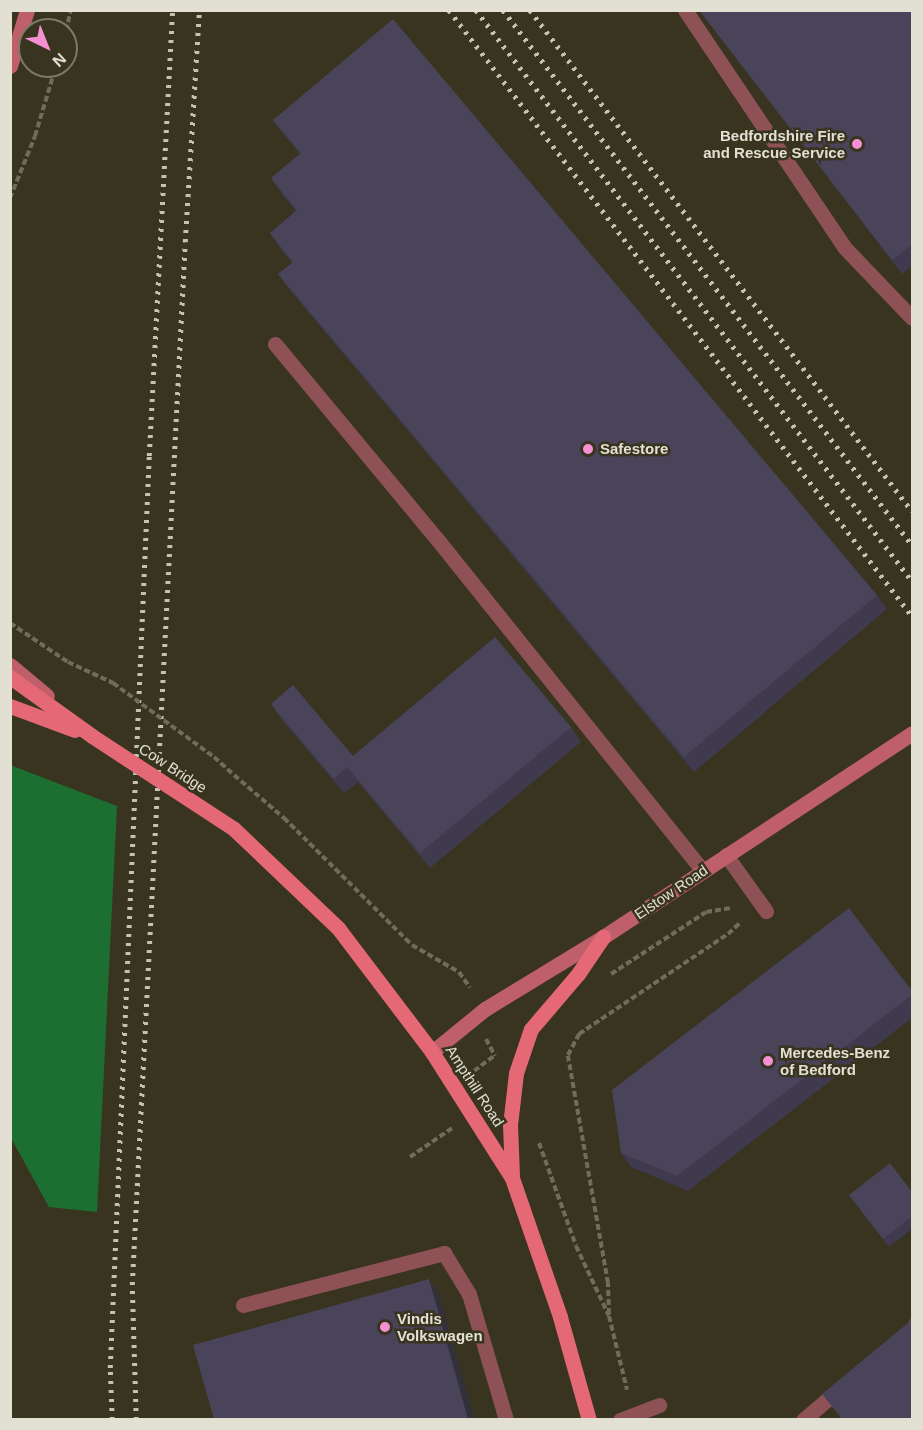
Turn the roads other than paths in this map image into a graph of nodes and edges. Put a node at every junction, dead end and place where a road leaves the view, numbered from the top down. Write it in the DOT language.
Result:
graph roads {
  1 [pos="27,10"];
  2 [pos="685,10"];
  3 [pos="10,66"];
  4 [pos="912,318"];
  5 [pos="275,344"];
  6 [pos="10,665"];
  7 [pos="10,677"];
  8 [pos="10,706"];
  9 [pos="912,733"];
  10 [pos="92,736"];
  11 [pos="234,829"];
  12 [pos="726,855"];
  13 [pos="703,871"];
  14 [pos="764,906"];
  15 [pos="603,937"];
  16 [pos="432,1052"];
  17 [pos="512,1178"];
  18 [pos="243,1305"];
  19 [pos="858,1375"];
  20 [pos="659,1405"];
  21 [pos="626,1417"];
  22 [pos="506,1419"];
  23 [pos="588,1419"];
  24 [pos="802,1419"];
  1 -- 3 [label="street"];
  2 -- 4 [label="lane"];
  5 -- 13 [label="lane"];
  6 -- 10 [label="street"];
  7 -- 10 [label="main road"];
  8 -- 10 [label="main road"];
  9 -- 12 [label="street, Elstow Road"];
  10 -- 11 [label="main road, Cow Bridge, bridge"];
  11 -- 16 [label="main road, Ampthill Road"];
  12 -- 13 [label="street, Elstow Road"];
  12 -- 14 [label="lane"];
  13 -- 15 [label="street, Elstow Road"];
  15 -- 16 [label="street, Elstow Road"];
  15 -- 17 [label="main road"];
  16 -- 17 [label="main road, Ampthill Road"];
  17 -- 23 [label="main road, Ampthill Road"];
  18 -- 22 [label="lane"];
  19 -- 24 [label="lane"];
  20 -- 21 [label="lane"];
}
